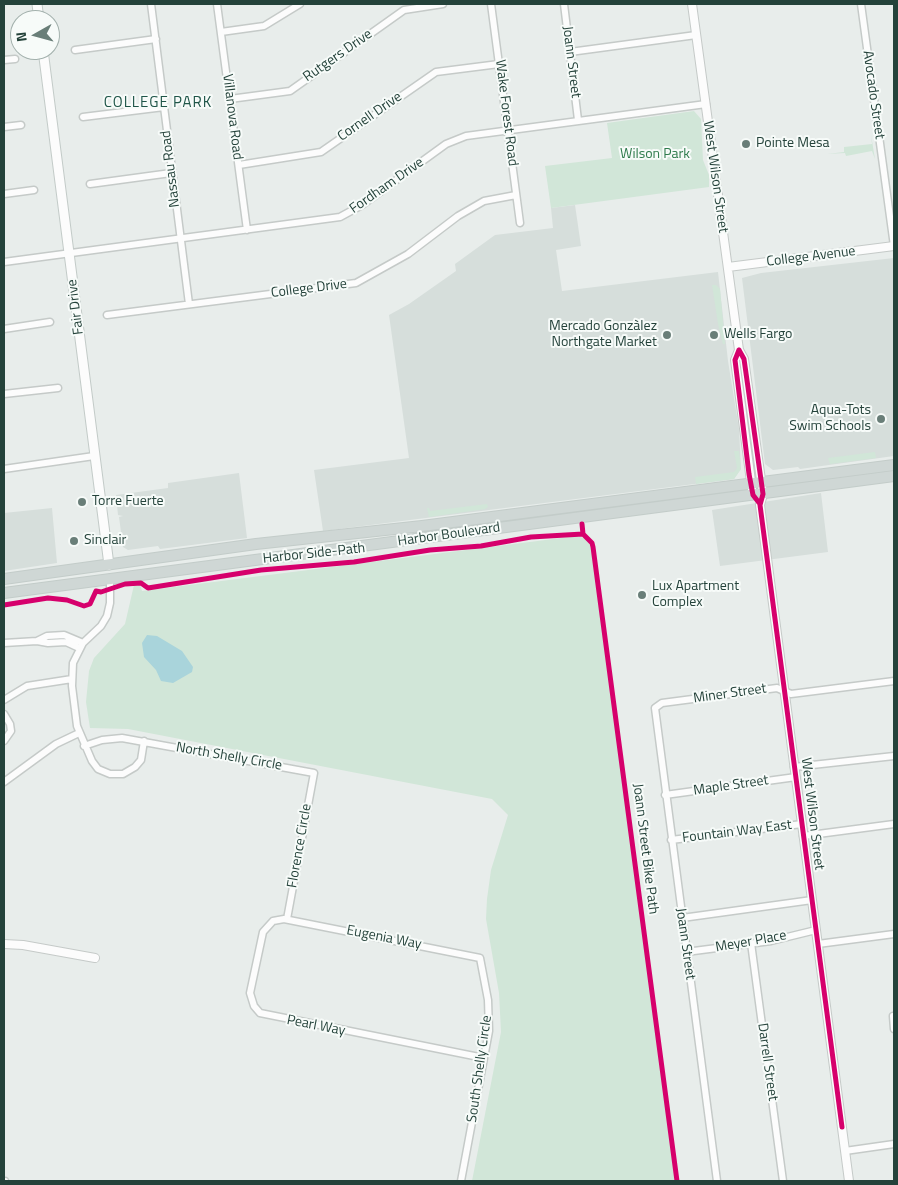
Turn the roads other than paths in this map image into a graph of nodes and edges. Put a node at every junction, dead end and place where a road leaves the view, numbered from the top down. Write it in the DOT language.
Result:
graph roads {
  1 [pos="151,4"];
  2 [pos="217,4"];
  3 [pos="300,4"];
  4 [pos="443,4"];
  5 [pos="491,4"];
  6 [pos="564,4"];
  7 [pos="692,4"];
  8 [pos="861,4"];
  9 [pos="221,32"];
  10 [pos="696,35"];
  11 [pos="156,39"];
  12 [pos="75,50"];
  13 [pos="570,52"];
  14 [pos="44,60"];
  15 [pos="499,64"];
  16 [pos="230,99"];
  17 [pos="706,104"];
  18 [pos="164,107"];
  19 [pos="83,117"];
  20 [pos="578,120"];
  21 [pos="21,125"];
  22 [pos="4,127"];
  23 [pos="508,130"];
  24 [pos="238,165"];
  25 [pos="171,173"];
  26 [pos="90,184"];
  27 [pos="34,190"];
  28 [pos="4,194"];
  29 [pos="516,195"];
  30 [pos="520,223"];
  31 [pos="246,230"];
  32 [pos="180,238"];
  33 [pos="894,246"];
  34 [pos="69,253"];
  35 [pos="4,262"];
  36 [pos="728,268"];
  37 [pos="189,304"];
  38 [pos="107,315"];
  39 [pos="50,322"];
  40 [pos="4,329"];
  41 [pos="739,350"];
  42 [pos="58,388"];
  43 [pos="4,394"];
  44 [pos="94,456"];
  45 [pos="894,465"];
  46 [pos="4,469"];
  47 [pos="894,476"];
  48 [pos="762,482"];
  49 [pos="751,484"];
  50 [pos="763,494"];
  51 [pos="752,495"];
  52 [pos="760,504"];
  53 [pos="109,565"];
  54 [pos="110,578"];
  55 [pos="4,579"];
  56 [pos="4,592"];
  57 [pos="4,644"];
  58 [pos="81,646"];
  59 [pos="72,679"];
  60 [pos="894,681"];
  61 [pos="784,691"];
  62 [pos="4,700"];
  63 [pos="655,708"];
  64 [pos="4,714"];
  65 [pos="79,733"];
  66 [pos="4,741"];
  67 [pos="144,741"];
  68 [pos="84,746"];
  69 [pos="894,756"];
  70 [pos="794,767"];
  71 [pos="314,773"];
  72 [pos="796,777"];
  73 [pos="4,782"];
  74 [pos="666,795"];
  75 [pos="802,824"];
  76 [pos="894,824"];
  77 [pos="803,836"];
  78 [pos="672,840"];
  79 [pos="812,900"];
  80 [pos="682,918"];
  81 [pos="287,919"];
  82 [pos="816,930"];
  83 [pos="894,934"];
  84 [pos="751,943"];
  85 [pos="4,944"];
  86 [pos="818,944"];
  87 [pos="686,952"];
  88 [pos="95,958"];
  89 [pos="480,958"];
  90 [pos="892,1016"];
  91 [pos="894,1029"];
  92 [pos="484,1058"];
  93 [pos="894,1144"];
  94 [pos="845,1151"];
  95 [pos="461,1181"];
  96 [pos="717,1181"];
  97 [pos="783,1181"];
  98 [pos="849,1181"];
  1 -- 11 [label="street, Nassau Road"];
  2 -- 9 [label="street, Villanova Road"];
  3 -- 9 [label="street"];
  4 -- 16 [label="street, Rutgers Drive"];
  5 -- 15 [label="street, Wake Forest Road"];
  6 -- 13 [label="street, Joann Street"];
  7 -- 10 [label="street, West Wilson Street"];
  8 -- 33 [label="street, Avocado Street"];
  9 -- 16 [label="street, Villanova Road"];
  10 -- 13 [label="street"];
  10 -- 17 [label="street, West Wilson Street"];
  11 -- 12 [label="street"];
  11 -- 18 [label="street, Nassau Road"];
  13 -- 20 [label="street, Joann Street"];
  14 -- 34 [label="main road, Fair Drive"];
  15 -- 23 [label="street, Wake Forest Road"];
  15 -- 24 [label="street, Cornell Drive"];
  16 -- 24 [label="street, Villanova Road"];
  17 -- 20 [label="street, Fordham Drive"];
  17 -- 36 [label="street, West Wilson Street"];
  18 -- 19 [label="street"];
  18 -- 25 [label="street, Nassau Road"];
  20 -- 23 [label="street, Fordham Drive"];
  21 -- 22 [label="street"];
  23 -- 29 [label="street, Wake Forest Road"];
  23 -- 31 [label="street, Fordham Drive"];
  24 -- 31 [label="street, Villanova Road"];
  25 -- 26 [label="street"];
  25 -- 32 [label="street, Nassau Road"];
  27 -- 28 [label="street"];
  29 -- 30 [label="street, Wake Forest Road"];
  29 -- 37 [label="street, College Drive"];
  31 -- 32 [label="street, Fordham Drive"];
  32 -- 34 [label="street, Fordham Drive"];
  32 -- 37 [label="street, Nassau Road"];
  33 -- 36 [label="street, College Avenue"];
  34 -- 35 [label="street, Fordham Drive"];
  34 -- 44 [label="main road, Fair Drive"];
  36 -- 41 [label="street, West Wilson Street"];
  37 -- 38 [label="street, College Drive"];
  39 -- 40 [label="street"];
  41 -- 48 [label="street, West Wilson Street"];
  41 -- 49 [label="street, West Wilson Street"];
  42 -- 43 [label="street"];
  44 -- 46 [label="street"];
  44 -- 53 [label="main road, Fair Drive"];
  45 -- 48 [label="main road, Harbor Boulevard"];
  47 -- 50 [label="main road, Harbor Boulevard"];
  48 -- 49 [label="main road, Harbor Boulevard"];
  48 -- 50 [label="street, West Wilson Street"];
  49 -- 51 [label="street, West Wilson Street"];
  49 -- 53 [label="main road, Harbor Boulevard"];
  50 -- 51 [label="main road, Harbor Boulevard"];
  50 -- 52 [label="street, West Wilson Street"];
  51 -- 52 [label="street"];
  51 -- 54 [label="main road, Harbor Boulevard"];
  52 -- 61 [label="street, West Wilson Street"];
  53 -- 54 [label="main road"];
  53 -- 55 [label="main road, Harbor Boulevard"];
  54 -- 56 [label="main road, Harbor Boulevard"];
  54 -- 58 [label="street"];
  57 -- 58 [label="street"];
  58 -- 59 [label="street"];
  59 -- 62 [label="street"];
  59 -- 65 [label="street"];
  60 -- 61 [label="street, Miner Street"];
  61 -- 63 [label="street, Miner Street"];
  61 -- 70 [label="street, West Wilson Street"];
  63 -- 74 [label="street, Joann Street"];
  64 -- 66 [label="street"];
  65 -- 68 [label="street"];
  65 -- 73 [label="street"];
  67 -- 68 [label="street, North Shelly Circle"];
  67 -- 68 [label="street"];
  67 -- 71 [label="street, North Shelly Circle"];
  69 -- 70 [label="street"];
  70 -- 72 [label="street, West Wilson Street"];
  71 -- 81 [label="street, Florence Circle"];
  72 -- 74 [label="street, Maple Street"];
  72 -- 75 [label="street, West Wilson Street"];
  74 -- 78 [label="street, Joann Street"];
  75 -- 77 [label="street, West Wilson Street"];
  75 -- 78 [label="street, Fountain Way East"];
  76 -- 77 [label="street"];
  77 -- 79 [label="street, West Wilson Street"];
  78 -- 80 [label="street, Joann Street"];
  79 -- 80 [label="street"];
  79 -- 82 [label="street, West Wilson Street"];
  80 -- 87 [label="street, Joann Street"];
  81 -- 89 [label="street, Eugenia Way"];
  81 -- 92 [label="street, Pearl Way"];
  82 -- 84 [label="street, Meyer Place"];
  82 -- 86 [label="street, West Wilson Street"];
  83 -- 86 [label="street"];
  84 -- 87 [label="street, Meyer Place"];
  84 -- 97 [label="street, Darrell Street"];
  85 -- 88 [label="street"];
  86 -- 94 [label="street, West Wilson Street"];
  87 -- 96 [label="street, Joann Street"];
  89 -- 92 [label="street, South Shelly Circle"];
  90 -- 91 [label="street"];
  92 -- 95 [label="street, South Shelly Circle"];
  93 -- 94 [label="street"];
  94 -- 98 [label="street, West Wilson Street"];
}
